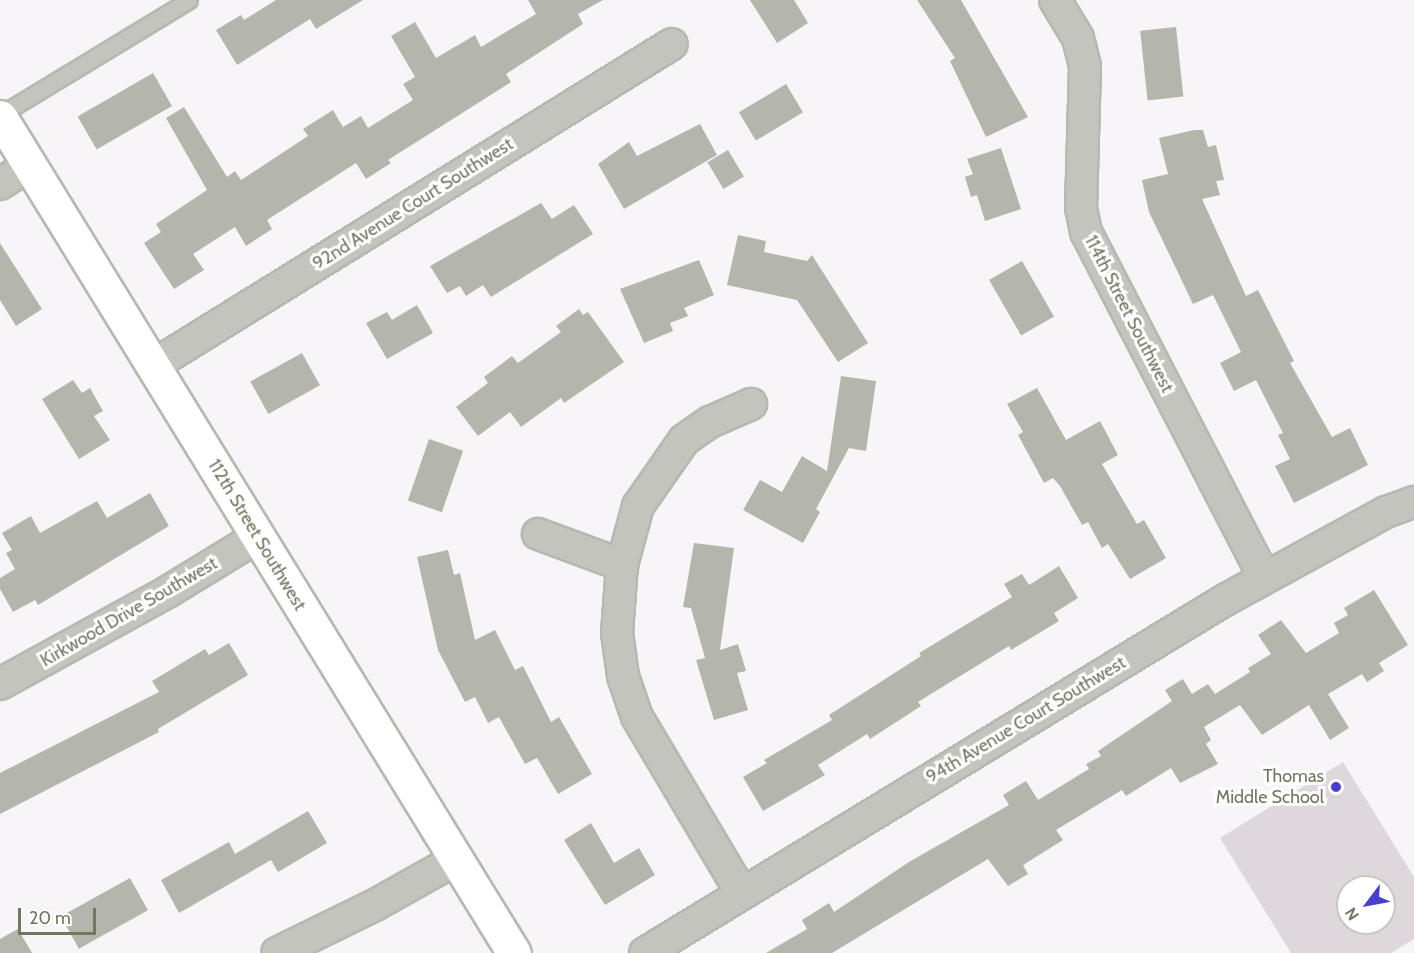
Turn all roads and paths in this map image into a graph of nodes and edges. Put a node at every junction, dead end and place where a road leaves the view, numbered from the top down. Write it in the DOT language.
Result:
graph roads {
  1 [pos="189,0"];
  2 [pos="1055,0"];
  3 [pos="672,44"];
  4 [pos="0,116"];
  5 [pos="29,165"];
  6 [pos="0,184"];
  7 [pos="154,365"];
  8 [pos="751,404"];
  9 [pos="1414,502"];
  10 [pos="538,534"];
  11 [pos="257,537"];
  12 [pos="621,565"];
  13 [pos="1264,578"];
  14 [pos="0,684"];
  15 [pos="457,859"];
  16 [pos="741,892"];
  17 [pos="277,953"];
  18 [pos="514,953"];
  19 [pos="645,953"];
  1 -- 4 [label="lane"];
  2 -- 13 [label="street, 114th Street Southwest"];
  3 -- 7 [label="street, 92nd Avenue Court Southwest"];
  4 -- 5 [label="street, 112th Street Southwest"];
  5 -- 6 [label="street"];
  5 -- 7 [label="street, 112th Street Southwest"];
  7 -- 11 [label="street, 112th Street Southwest"];
  8 -- 12 [label="street"];
  9 -- 13 [label="street, 94th Avenue Court Southwest"];
  10 -- 12 [label="street"];
  11 -- 14 [label="street, Kirkwood Drive Southwest"];
  11 -- 15 [label="street, 112th Street Southwest"];
  12 -- 16 [label="street"];
  13 -- 16 [label="street, 94th Avenue Court Southwest"];
  15 -- 17 [label="street"];
  15 -- 18 [label="street, 112th Street Southwest"];
  16 -- 19 [label="street, 94th Avenue Court Southwest"];
}
